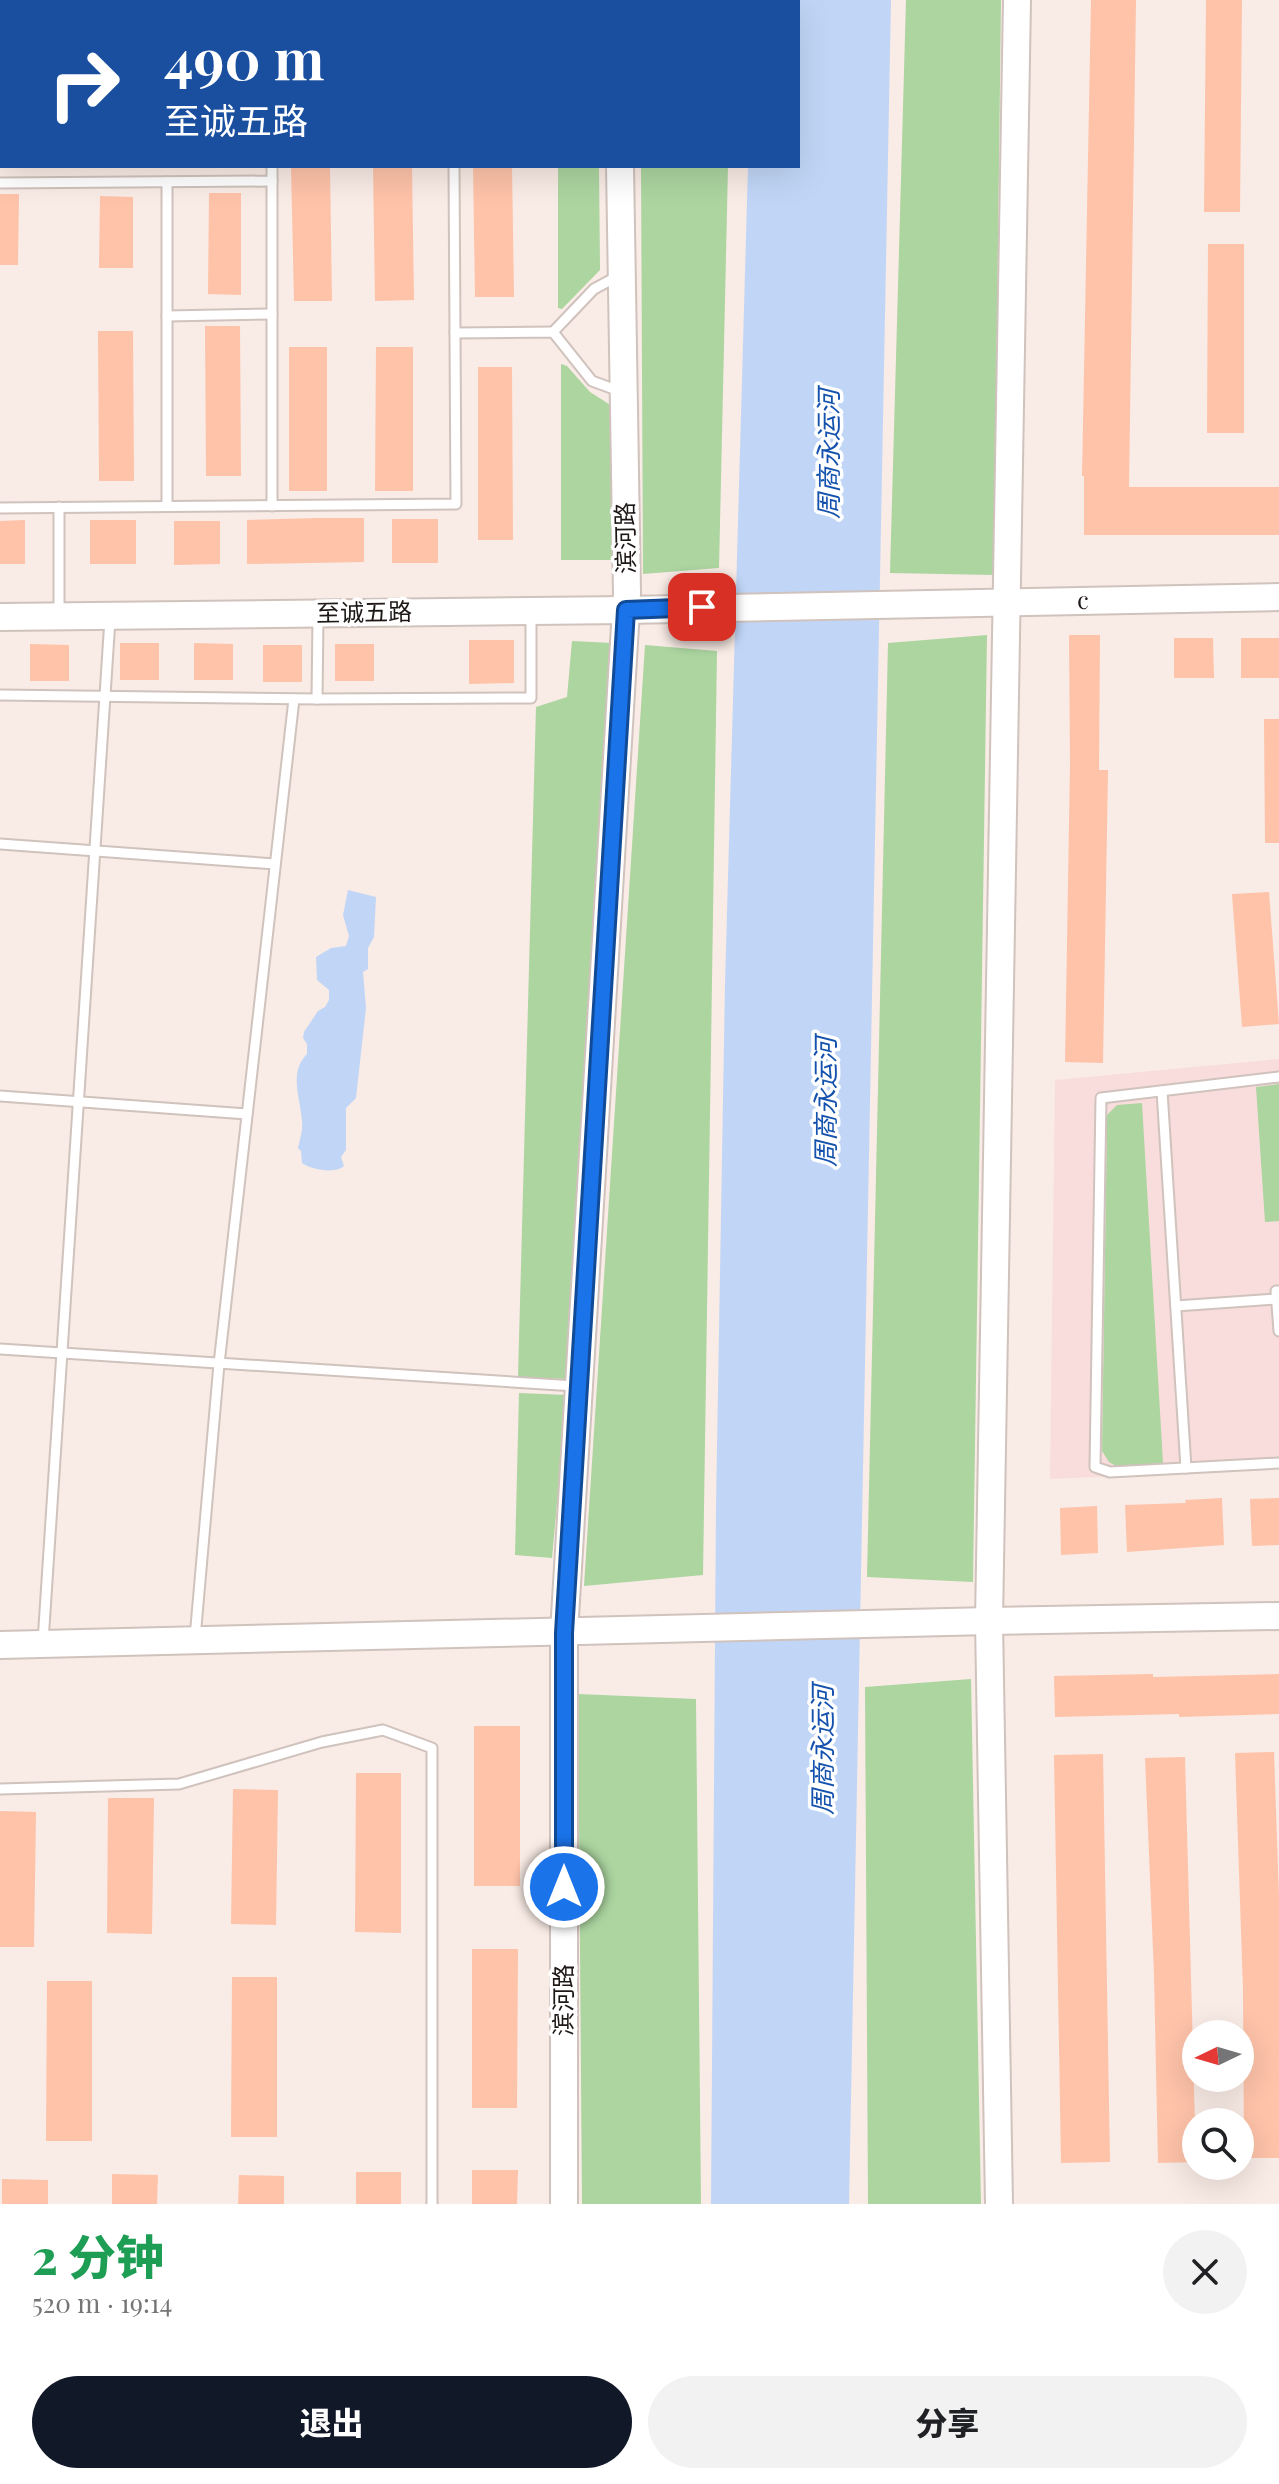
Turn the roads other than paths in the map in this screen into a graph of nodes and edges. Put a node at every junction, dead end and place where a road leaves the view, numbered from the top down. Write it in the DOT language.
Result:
graph roads {
  1 [pos="1017,0"];
  2 [pos="272,168"];
  3 [pos="454,168"];
  4 [pos="620,168"];
  5 [pos="272,181"];
  6 [pos="167,182"];
  7 [pos="0,183"];
  8 [pos="622,274"];
  9 [pos="272,314"];
  10 [pos="167,316"];
  11 [pos="553,332"];
  12 [pos="455,333"];
  13 [pos="624,392"];
  14 [pos="167,506"];
  15 [pos="272,506"];
  16 [pos="59,507"];
  17 [pos="0,508"];
  18 [pos="1279,597"];
  19 [pos="1006,603"];
  20 [pos="727,606"];
  21 [pos="626,610"];
  22 [pos="531,611"];
  23 [pos="318,613"];
  24 [pos="59,616"];
  25 [pos="110,616"];
  26 [pos="0,617"];
  27 [pos="0,695"];
  28 [pos="105,696"];
  29 [pos="294,699"];
  30 [pos="317,699"];
  31 [pos="0,844"];
  32 [pos="95,850"];
  33 [pos="275,864"];
  34 [pos="1279,1077"];
  35 [pos="1162,1091"];
  36 [pos="0,1096"];
  37 [pos="78,1101"];
  38 [pos="247,1114"];
  39 [pos="1278,1295"];
  40 [pos="1176,1306"];
  41 [pos="1279,1331"];
  42 [pos="0,1349"];
  43 [pos="61,1354"];
  44 [pos="219,1364"];
  45 [pos="578,1386"];
  46 [pos="1279,1463"];
  47 [pos="1186,1468"];
  48 [pos="1279,1616"];
  49 [pos="989,1621"];
  50 [pos="564,1633"];
  51 [pos="195,1641"];
  52 [pos="43,1644"];
  53 [pos="0,1645"];
  54 [pos="0,1789"];
  55 [pos="432,2204"];
  56 [pos="564,2204"];
  57 [pos="999,2204"];
  1 -- 19 [label="street"];
  2 -- 5 [label="lane"];
  3 -- 12 [label="lane"];
  4 -- 8 [label="street, 滨河路"];
  5 -- 6 [label="lane"];
  5 -- 9 [label="lane"];
  6 -- 7 [label="lane"];
  6 -- 10 [label="lane"];
  8 -- 11 [label="lane"];
  8 -- 13 [label="street, 滨河路"];
  9 -- 10 [label="lane"];
  9 -- 15 [label="lane"];
  10 -- 14 [label="lane"];
  11 -- 12 [label="lane"];
  11 -- 13 [label="lane"];
  12 -- 15 [label="lane"];
  13 -- 21 [label="street, 滨河路"];
  14 -- 15 [label="lane"];
  14 -- 16 [label="lane"];
  16 -- 17 [label="lane"];
  16 -- 24 [label="lane"];
  18 -- 19 [label="street, c"];
  19 -- 20 [label="street, c"];
  19 -- 49 [label="street"];
  20 -- 21 [label="street, 至诚五路"];
  21 -- 22 [label="street, 至诚五路"];
  21 -- 45 [label="street, 滨河路"];
  22 -- 23 [label="street, 至诚五路"];
  22 -- 30 [label="lane"];
  23 -- 25 [label="street, 至诚五路"];
  23 -- 30 [label="lane"];
  24 -- 25 [label="street, 至诚五路"];
  24 -- 26 [label="street, 至诚五路"];
  25 -- 28 [label="lane"];
  27 -- 28 [label="lane"];
  28 -- 29 [label="lane"];
  28 -- 32 [label="lane"];
  29 -- 30 [label="lane"];
  29 -- 33 [label="lane"];
  31 -- 32 [label="lane"];
  32 -- 33 [label="lane"];
  32 -- 37 [label="lane"];
  33 -- 38 [label="lane"];
  34 -- 35 [label="lane"];
  35 -- 40 [label="lane"];
  35 -- 47 [label="lane"];
  36 -- 37 [label="lane"];
  37 -- 38 [label="lane"];
  37 -- 43 [label="lane"];
  38 -- 44 [label="lane"];
  39 -- 40 [label="lane"];
  39 -- 41 [label="lane"];
  40 -- 47 [label="lane"];
  42 -- 43 [label="lane"];
  43 -- 44 [label="lane"];
  43 -- 52 [label="lane"];
  44 -- 45 [label="lane"];
  44 -- 51 [label="lane"];
  45 -- 50 [label="street, 滨河路"];
  46 -- 47 [label="lane"];
  48 -- 49 [label="street"];
  49 -- 50 [label="street"];
  49 -- 57 [label="street"];
  50 -- 51 [label="street"];
  50 -- 56 [label="street, 滨河路"];
  51 -- 52 [label="street"];
  52 -- 53 [label="street"];
  54 -- 55 [label="lane"];
}
